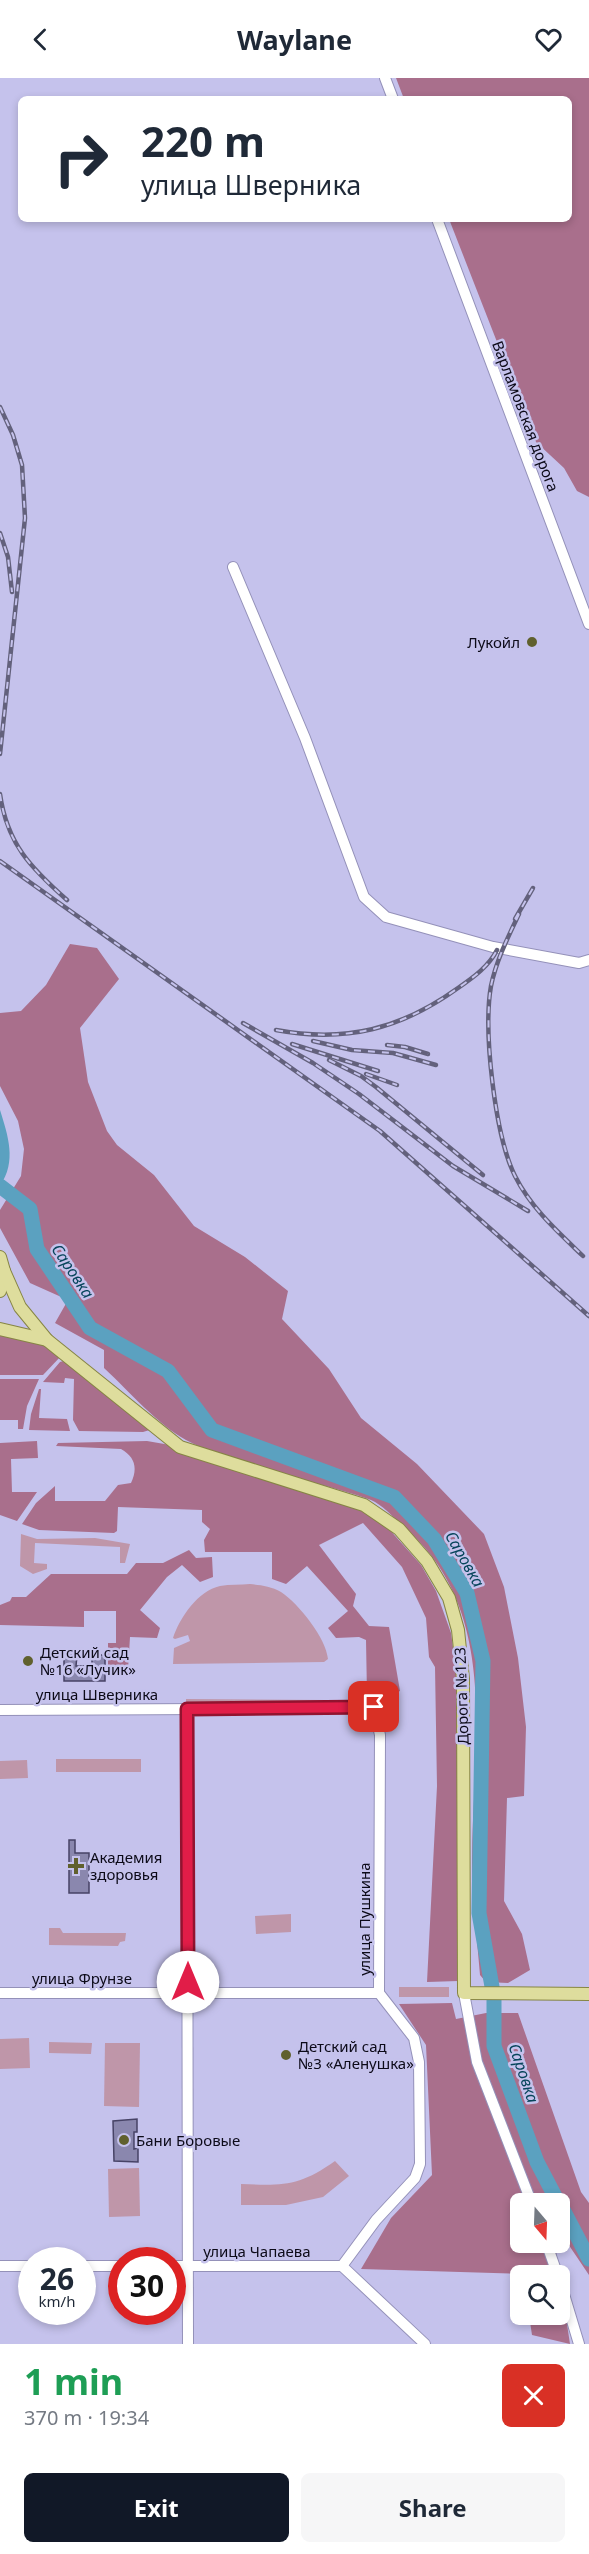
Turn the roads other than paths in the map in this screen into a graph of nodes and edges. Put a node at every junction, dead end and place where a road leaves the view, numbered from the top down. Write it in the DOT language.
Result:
graph roads {
  1 [pos="385,78"];
  2 [pos="392,96"];
  3 [pos="438,222"];
  4 [pos="233,567"];
  5 [pos="589,624"];
  6 [pos="589,960"];
  7 [pos="0,1257"];
  8 [pos="3,1271"];
  9 [pos="0,1291"];
  10 [pos="0,1329"];
  11 [pos="47,1340"];
  12 [pos="374,1707"];
  13 [pos="187,1709"];
  14 [pos="0,1710"];
  15 [pos="0,1993"];
  16 [pos="188,1993"];
  17 [pos="379,1993"];
  18 [pos="464,1993"];
  19 [pos="589,1994"];
  20 [pos="528,2193"];
  21 [pos="0,2266"];
  22 [pos="18,2266"];
  23 [pos="188,2266"];
  24 [pos="342,2266"];
  25 [pos="570,2314"];
  26 [pos="188,2344"];
  27 [pos="425,2344"];
  28 [pos="579,2344"];
  1 -- 2 [label="street"];
  3 -- 5 [label="street, Варламовская дорога"];
  4 -- 6 [label="street"];
  7 -- 8 [label="main road"];
  8 -- 9 [label="main road"];
  8 -- 11 [label="main road, Дорога №123"];
  10 -- 11 [label="main road, Дорога №123"];
  11 -- 18 [label="main road, Дорога №123"];
  12 -- 13 [label="street, улица Шверника"];
  12 -- 17 [label="street, улица Пушкина"];
  13 -- 14 [label="street, улица Шверника"];
  13 -- 16 [label="street"];
  15 -- 16 [label="street, улица Фрунзе"];
  16 -- 17 [label="street, улица Фрунзе"];
  16 -- 23 [label="street"];
  17 -- 24 [label="street, улица Пушкина"];
  18 -- 19 [label="main road"];
  18 -- 20 [label="street, Дорога №123"];
  21 -- 22 [label="street"];
  23 -- 24 [label="street, улица Чапаева"];
  23 -- 26 [label="street"];
  24 -- 27 [label="street"];
  25 -- 28 [label="street"];
}
